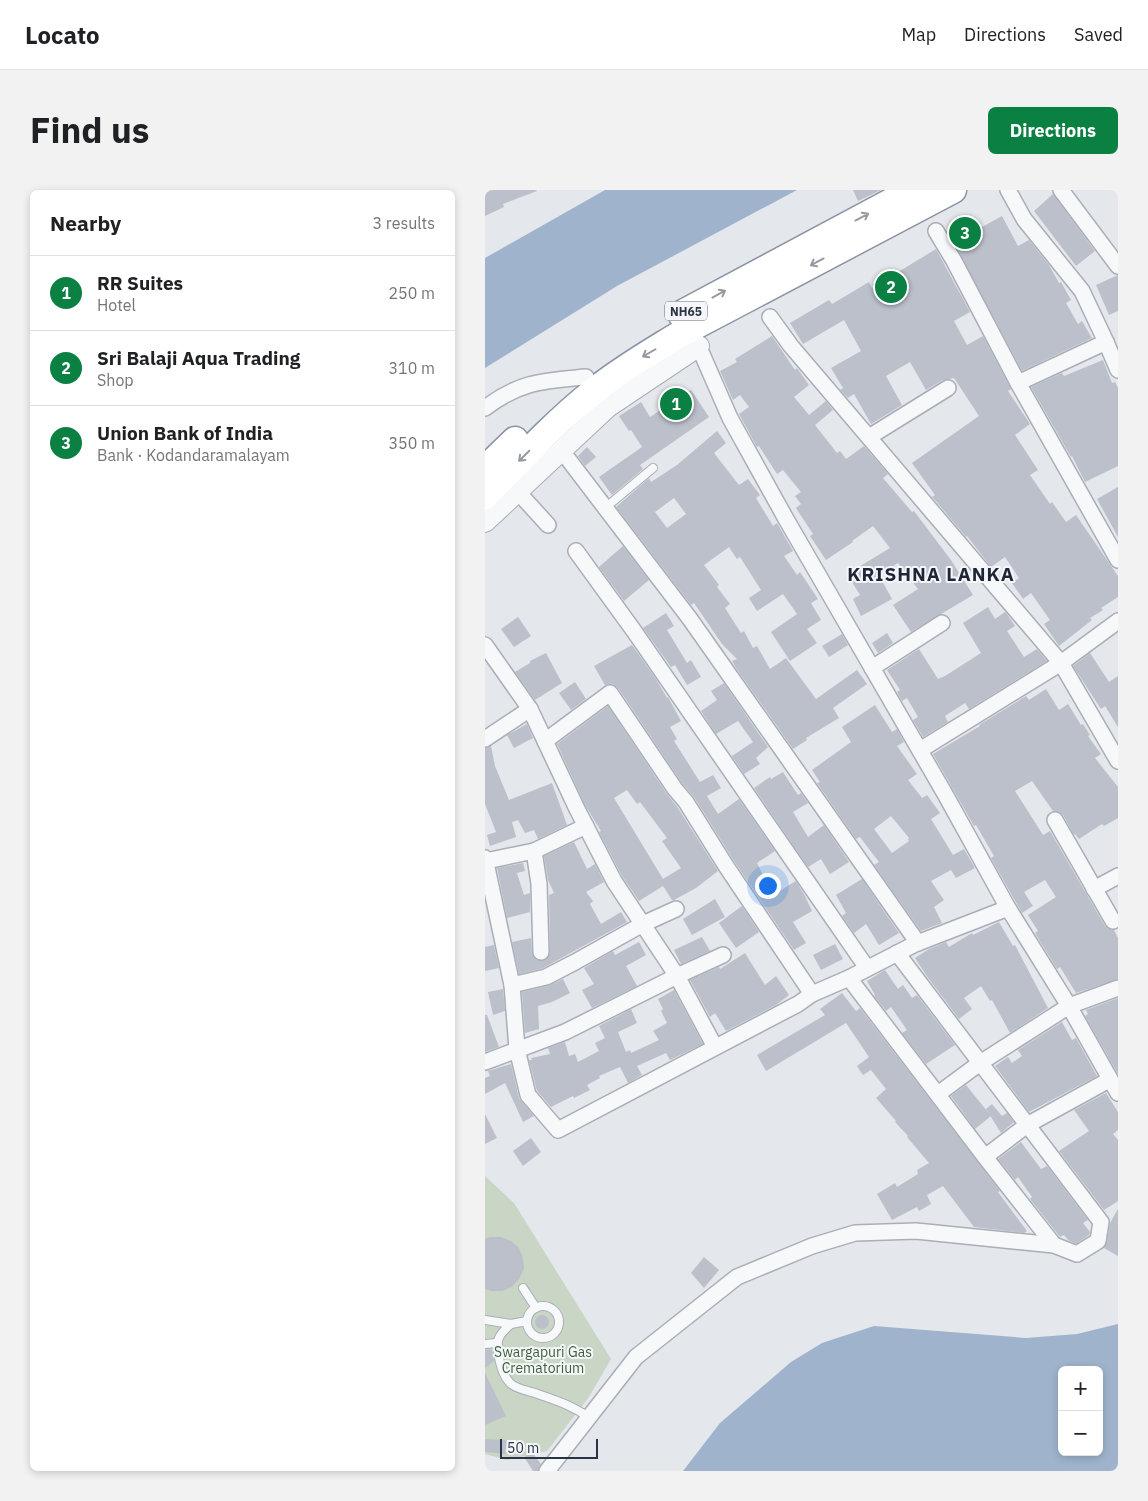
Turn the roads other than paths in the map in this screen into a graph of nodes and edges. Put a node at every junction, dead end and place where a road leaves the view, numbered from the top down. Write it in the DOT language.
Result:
graph roads {
  1 [pos="913,190"];
  2 [pos="953,190"];
  3 [pos="1008,190"];
  4 [pos="1061,190"];
  5 [pos="936,231"];
  6 [pos="1118,266"];
  7 [pos="770,316"];
  8 [pos="692,329"];
  9 [pos="1106,342"];
  10 [pos="1118,370"];
  11 [pos="586,376"];
  12 [pos="1018,383"];
  13 [pos="948,388"];
  14 [pos="485,408"];
  15 [pos="869,437"];
  16 [pos="562,451"];
  17 [pos="653,468"];
  18 [pos="485,469"];
  19 [pos="518,492"];
  20 [pos="485,496"];
  21 [pos="605,508"];
  22 [pos="485,522"];
  23 [pos="548,525"];
  24 [pos="576,551"];
  25 [pos="1118,560"];
  26 [pos="1118,621"];
  27 [pos="942,623"];
  28 [pos="485,645"];
  29 [pos="1061,664"];
  30 [pos="872,668"];
  31 [pos="531,709"];
  32 [pos="485,738"];
  33 [pos="545,741"];
  34 [pos="919,750"];
  35 [pos="1118,761"];
  36 [pos="1055,820"];
  37 [pos="586,826"];
  38 [pos="534,851"];
  39 [pos="485,859"];
  40 [pos="1118,876"];
  41 [pos="1094,889"];
  42 [pos="1007,908"];
  43 [pos="676,909"];
  44 [pos="1113,921"];
  45 [pos="643,924"];
  46 [pos="918,944"];
  47 [pos="541,952"];
  48 [pos="897,954"];
  49 [pos="723,955"];
  50 [pos="867,968"];
  51 [pos="677,976"];
  52 [pos="849,978"];
  53 [pos="512,985"];
  54 [pos="1118,988"];
  55 [pos="812,994"];
  56 [pos="1069,1006"];
  57 [pos="715,1047"];
  58 [pos="517,1049"];
  59 [pos="485,1062"];
  60 [pos="979,1063"];
  61 [pos="1109,1080"];
  62 [pos="1118,1093"];
  63 [pos="938,1094"];
  64 [pos="1027,1125"];
  65 [pos="985,1157"];
  66 [pos="1054,1244"];
  67 [pos="523,1288"];
  68 [pos="536,1308"];
  69 [pos="485,1320"];
  70 [pos="527,1321"];
  71 [pos="511,1324"];
  72 [pos="497,1343"];
  73 [pos="485,1344"];
  74 [pos="588,1417"];
  75 [pos="547,1471"];
  8 -- 1 [label="highway, NH65, one-way"];
  2 -- 8 [label="highway, NH65, one-way"];
  3 -- 9 [label="street"];
  4 -- 6 [label="street"];
  5 -- 12 [label="street"];
  7 -- 15 [label="street"];
  8 -- 11 [label="highway, NH65"];
  8 -- 16 [label="street"];
  8 -- 20 [label="highway, NH65, one-way"];
  8 -- 30 [label="street"];
  9 -- 10 [label="street"];
  9 -- 12 [label="street"];
  11 -- 14 [label="street"];
  11 -- 18 [label="highway, NH65"];
  12 -- 25 [label="street"];
  13 -- 15 [label="street"];
  15 -- 29 [label="street"];
  16 -- 19 [label="street"];
  16 -- 21 [label="street"];
  17 -- 21 [label="lane"];
  19 -- 22 [label="street"];
  19 -- 23 [label="street"];
  21 -- 46 [label="street"];
  24 -- 50 [label="street"];
  26 -- 29 [label="street"];
  27 -- 30 [label="street"];
  28 -- 31 [label="street"];
  29 -- 34 [label="street"];
  29 -- 35 [label="street"];
  30 -- 34 [label="street"];
  31 -- 32 [label="street"];
  31 -- 33 [label="street"];
  33 -- 37 [label="street"];
  33 -- 55 [label="street"];
  34 -- 42 [label="street"];
  36 -- 41 [label="street"];
  37 -- 38 [label="street"];
  37 -- 45 [label="street"];
  38 -- 39 [label="street"];
  38 -- 47 [label="street"];
  39 -- 53 [label="street"];
  40 -- 41 [label="street"];
  41 -- 44 [label="street"];
  42 -- 46 [label="street"];
  42 -- 56 [label="street"];
  43 -- 45 [label="street"];
  45 -- 51 [label="street"];
  45 -- 53 [label="street"];
  46 -- 48 [label="street"];
  48 -- 50 [label="street"];
  48 -- 60 [label="street"];
  49 -- 51 [label="street"];
  50 -- 52 [label="street"];
  51 -- 57 [label="street"];
  51 -- 58 [label="street"];
  52 -- 55 [label="street"];
  52 -- 63 [label="street"];
  53 -- 58 [label="street"];
  54 -- 56 [label="street"];
  55 -- 57 [label="street"];
  56 -- 60 [label="street"];
  56 -- 61 [label="street"];
  57 -- 58 [label="street"];
  58 -- 59 [label="street"];
  60 -- 63 [label="street"];
  60 -- 64 [label="street"];
  61 -- 62 [label="street"];
  61 -- 64 [label="street"];
  63 -- 65 [label="street"];
  64 -- 65 [label="street"];
  64 -- 66 [label="street"];
  65 -- 66 [label="street"];
  66 -- 74 [label="street"];
  67 -- 68 [label="lane"];
  68 -- 70 [label="lane"];
  68 -- 70 [label="lane"];
  69 -- 71 [label="lane"];
  70 -- 71 [label="lane"];
  71 -- 72 [label="lane"];
  72 -- 73 [label="lane"];
  72 -- 74 [label="lane"];
  74 -- 75 [label="street"];
}
